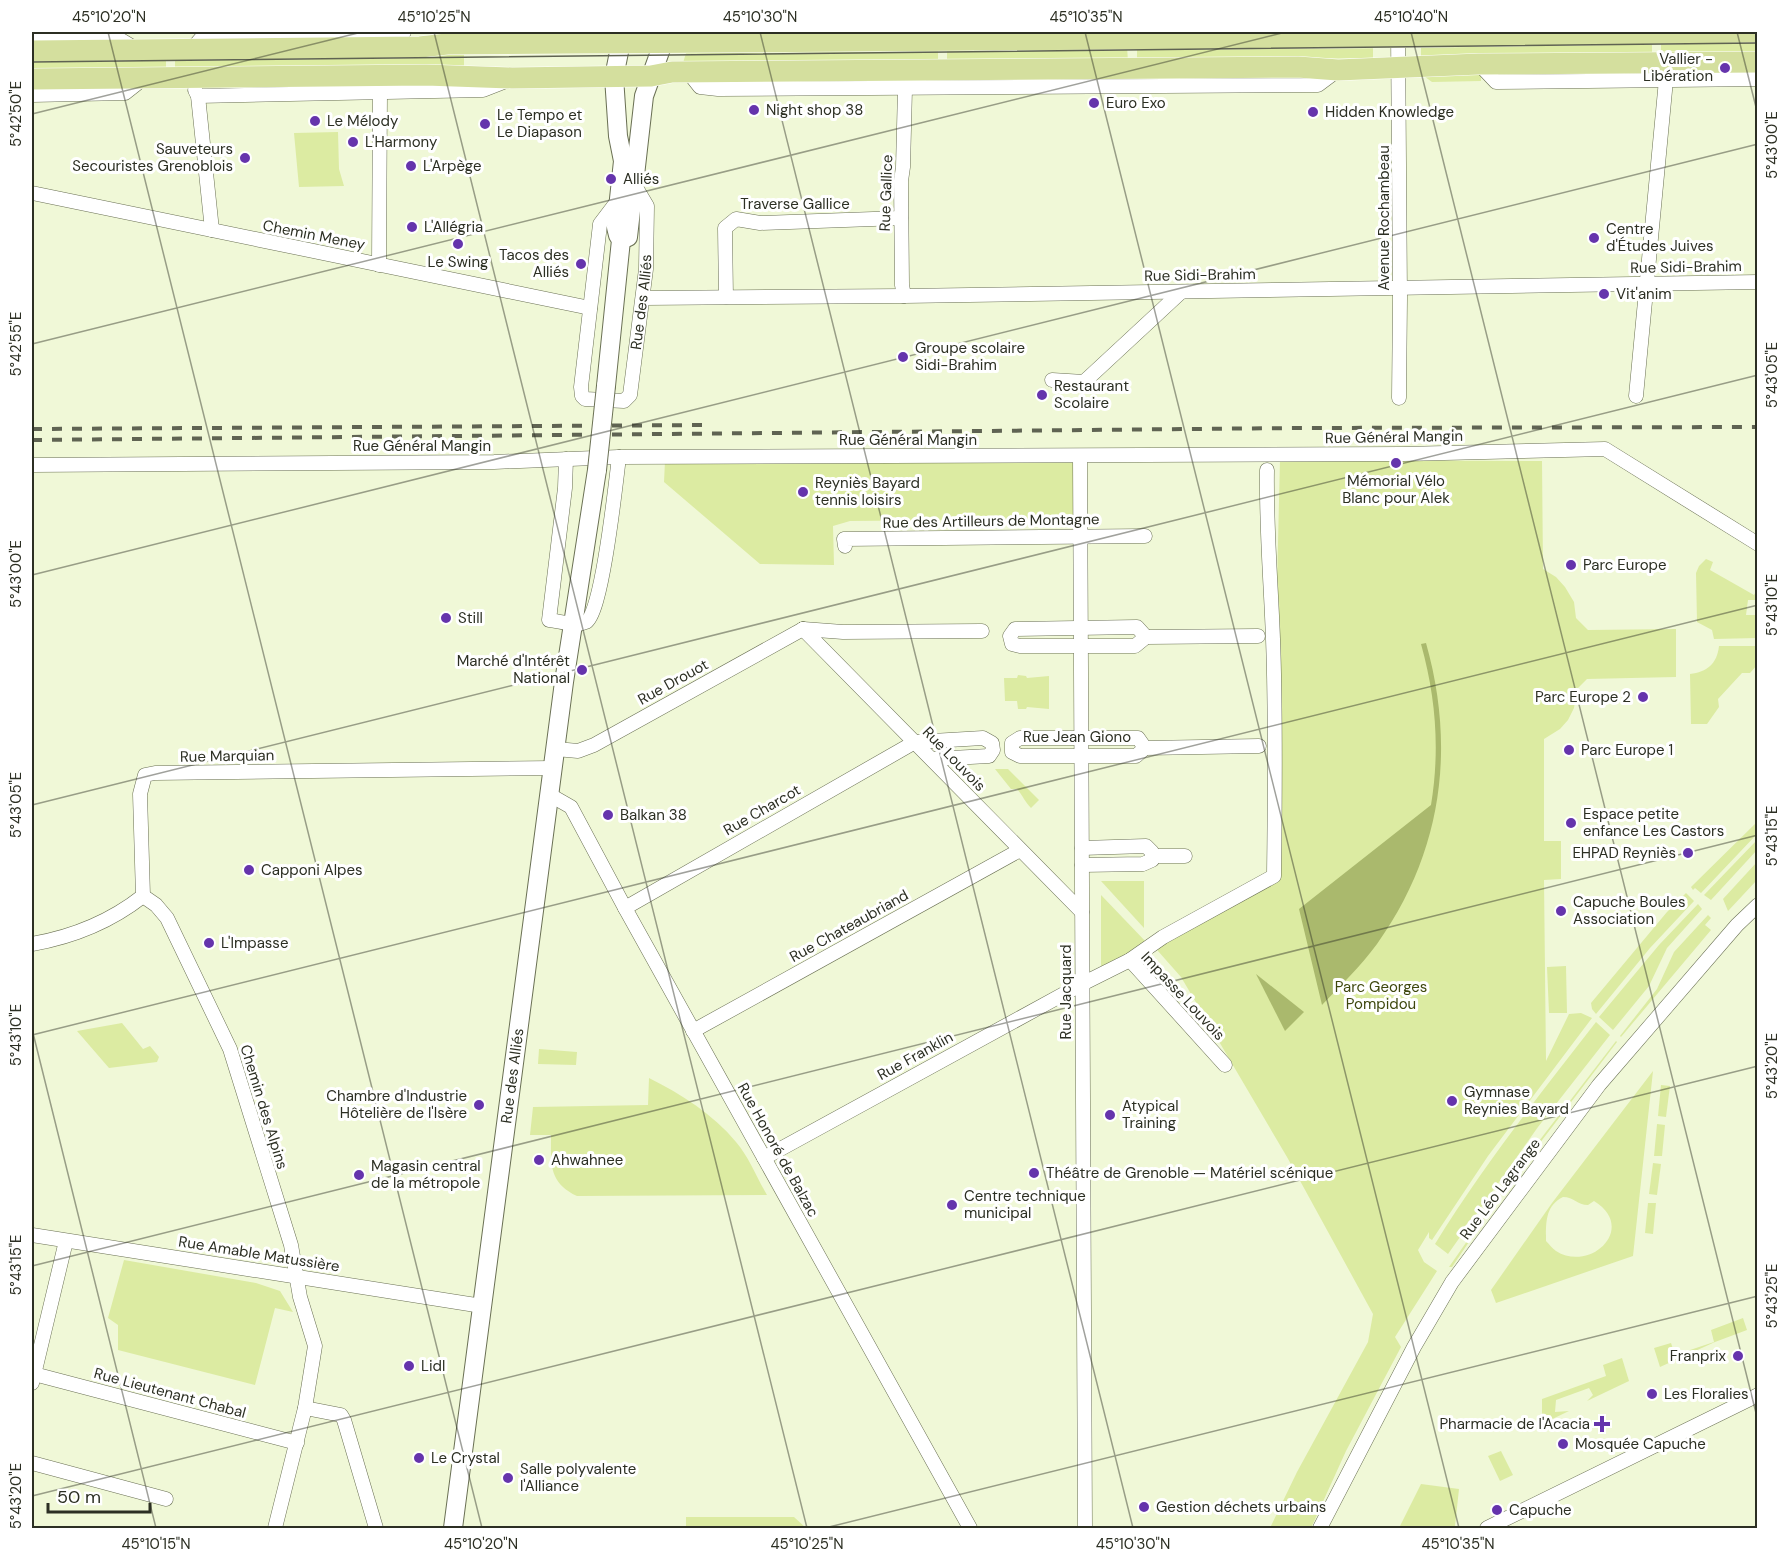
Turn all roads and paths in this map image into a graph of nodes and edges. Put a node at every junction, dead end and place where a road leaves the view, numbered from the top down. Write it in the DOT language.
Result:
graph roads {
  1 [pos="382,32"];
  2 [pos="404,32"];
  3 [pos="840,32"];
  4 [pos="1758,32"];
  5 [pos="1467,33"];
  6 [pos="1365,34"];
  7 [pos="1398,34"];
  8 [pos="32,35"];
  9 [pos="548,37"];
  10 [pos="622,37"];
  11 [pos="665,37"];
  12 [pos="821,42"];
  13 [pos="192,49"];
  14 [pos="137,50"];
  15 [pos="32,51"];
  16 [pos="1758,62"];
  17 [pos="1479,64"];
  18 [pos="1399,66"];
  19 [pos="1338,69"];
  20 [pos="689,73"];
  21 [pos="651,76"];
  22 [pos="146,77"];
  23 [pos="614,77"];
  24 [pos="512,78"];
  25 [pos="32,79"];
  26 [pos="1758,79"];
  27 [pos="1666,80"];
  28 [pos="194,87"];
  29 [pos="905,89"];
  30 [pos="380,92"];
  31 [pos="32,95"];
  32 [pos="634,183"];
  33 [pos="32,194"];
  34 [pos="620,198"];
  35 [pos="901,218"];
  36 [pos="212,230"];
  37 [pos="621,240"];
  38 [pos="379,264"];
  39 [pos="1758,282"];
  40 [pos="1646,284"];
  41 [pos="1400,288"];
  42 [pos="1181,292"];
  43 [pos="726,297"];
  44 [pos="904,297"];
  45 [pos="644,298"];
  46 [pos="590,308"];
  47 [pos="1052,380"];
  48 [pos="1636,396"];
  49 [pos="1399,398"];
  50 [pos="1080,456"];
  51 [pos="619,457"];
  52 [pos="566,459"];
  53 [pos="32,465"];
  54 [pos="1267,470"];
  55 [pos="1081,536"];
  56 [pos="1144,536"];
  57 [pos="1758,544"];
  58 [pos="845,546"];
  59 [pos="574,624"];
  60 [pos="803,629"];
  61 [pos="1081,629"];
  62 [pos="982,631"];
  63 [pos="1258,636"];
  64 [pos="1146,637"];
  65 [pos="1081,646"];
  66 [pos="1082,739"];
  67 [pos="915,742"];
  68 [pos="1259,746"];
  69 [pos="1145,748"];
  70 [pos="556,749"];
  71 [pos="1082,756"];
  72 [pos="932,759"];
  73 [pos="553,768"];
  74 [pos="550,795"];
  75 [pos="1082,848"];
  76 [pos="1020,850"];
  77 [pos="1152,856"];
  78 [pos="1185,856"];
  79 [pos="1082,864"];
  80 [pos="143,896"];
  81 [pos="1758,905"];
  82 [pos="625,908"];
  83 [pos="1082,912"];
  84 [pos="32,944"];
  85 [pos="1130,960"];
  86 [pos="1082,984"];
  87 [pos="693,1031"];
  88 [pos="1225,1065"];
  89 [pos="764,1158"];
  90 [pos="32,1235"];
  91 [pos="66,1241"];
  92 [pos="296,1278"];
  93 [pos="482,1306"];
  94 [pos="33,1379"];
  95 [pos="1758,1395"];
  96 [pos="305,1408"];
  97 [pos="297,1443"];
  98 [pos="32,1463"];
  99 [pos="166,1499"];
  100 [pos="275,1528"];
  101 [pos="376,1528"];
  102 [pos="453,1528"];
  103 [pos="970,1528"];
  104 [pos="1085,1528"];
  105 [pos="1320,1528"];
  106 [pos="1486,1528"];
  1 -- 2 [label="street"];
  1 -- 13 [label="street"];
  3 -- 12 [label="street"];
  4 -- 5 [label="main road"];
  5 -- 7 [label="main road"];
  6 -- 7 [label="main road"];
  6 -- 12 [label="main road"];
  7 -- 18 [label="street, Avenue Rochambeau"];
  8 -- 14 [label="street"];
  9 -- 10 [label="main road"];
  9 -- 13 [label="main road"];
  10 -- 11 [label="main road"];
  10 -- 23 [label="main road, Rue des Alliés"];
  11 -- 12 [label="main road"];
  11 -- 21 [label="main road, Rue des Alliés"];
  13 -- 14 [label="main road"];
  14 -- 15 [label="main road"];
  16 -- 17 [label="main road"];
  17 -- 18 [label="main road"];
  17 -- 27 [label="street"];
  18 -- 19 [label="main road"];
  18 -- 41 [label="street, Avenue Rochambeau"];
  19 -- 20 [label="main road"];
  19 -- 29 [label="street"];
  20 -- 21 [label="main road"];
  20 -- 29 [label="street"];
  21 -- 23 [label="main road"];
  21 -- 32 [label="main road, Rue des Alliés"];
  22 -- 25 [label="main road"];
  22 -- 28 [label="main road"];
  22 -- 31 [label="street"];
  23 -- 24 [label="main road"];
  23 -- 34 [label="main road, Rue des Alliés"];
  24 -- 28 [label="main road"];
  24 -- 30 [label="street"];
  26 -- 27 [label="street"];
  27 -- 40 [label="street"];
  28 -- 30 [label="street"];
  28 -- 36 [label="street"];
  29 -- 35 [label="street, Rue Gallice"];
  30 -- 38 [label="street"];
  32 -- 37 [label="main road, Rue des Alliés"];
  32 -- 45 [label="street, Rue des Alliés"];
  33 -- 36 [label="street, Chemin Meney"];
  34 -- 37 [label="main road, Rue des Alliés"];
  34 -- 46 [label="street, Rue des Alliés"];
  35 -- 43 [label="street, Traverse Gallice"];
  35 -- 44 [label="street, Rue Gallice"];
  36 -- 38 [label="street, Chemin Meney"];
  37 -- 59 [label="main road, Rue des Alliés, bridge"];
  38 -- 46 [label="street, Chemin Meney"];
  39 -- 40 [label="street, Rue Sidi-Brahim"];
  40 -- 41 [label="street, Rue Sidi-Brahim"];
  40 -- 48 [label="street"];
  41 -- 42 [label="street, Rue Sidi-Brahim"];
  41 -- 49 [label="street, Avenue Rochambeau"];
  42 -- 44 [label="street, Rue Sidi-Brahim"];
  42 -- 47 [label="street"];
  43 -- 44 [label="street, Rue Sidi-Brahim"];
  43 -- 45 [label="street, Rue Sidi-Brahim"];
  45 -- 46 [label="street, Rue des Alliés"];
  50 -- 51 [label="street, Rue Général Mangin"];
  50 -- 55 [label="street, Rue Jacquard"];
  50 -- 57 [label="street, Rue Général Mangin"];
  51 -- 52 [label="street, Rue Général Mangin"];
  51 -- 59 [label="street"];
  52 -- 53 [label="street, Rue Général Mangin"];
  52 -- 59 [label="street"];
  54 -- 85 [label="street"];
  55 -- 56 [label="street, Rue des Artilleurs de Montagne"];
  55 -- 58 [label="street, Rue des Artilleurs de Montagne"];
  55 -- 61 [label="street, Rue Jacquard"];
  59 -- 70 [label="main road, Rue des Alliés"];
  60 -- 62 [label="street"];
  60 -- 67 [label="street, Rue Louvois"];
  60 -- 70 [label="street, Rue Drouot"];
  61 -- 64 [label="street"];
  61 -- 65 [label="street, Rue Jacquard"];
  61 -- 65 [label="street"];
  63 -- 64 [label="street"];
  64 -- 65 [label="street"];
  65 -- 66 [label="street, Rue Jacquard"];
  66 -- 69 [label="street, Rue Jean Giono"];
  66 -- 71 [label="street, Rue Jacquard"];
  66 -- 71 [label="street, Rue Jean Giono"];
  67 -- 72 [label="street, Rue Louvois"];
  67 -- 72 [label="street"];
  67 -- 82 [label="street, Rue Charcot"];
  68 -- 69 [label="street, Rue Jean Giono"];
  69 -- 71 [label="street, Rue Jean Giono"];
  70 -- 73 [label="main road, Rue des Alliés"];
  71 -- 75 [label="street, Rue Jacquard"];
  72 -- 76 [label="street, Rue Louvois"];
  73 -- 74 [label="main road, Rue des Alliés"];
  73 -- 80 [label="street, Rue Marquian"];
  74 -- 82 [label="street, Rue Honoré de Balzac"];
  74 -- 93 [label="main road, Rue des Alliés"];
  75 -- 77 [label="street"];
  75 -- 79 [label="street, Rue Jacquard"];
  76 -- 83 [label="street, Rue Louvois"];
  76 -- 87 [label="street, Rue Chateaubriand"];
  77 -- 78 [label="street"];
  77 -- 79 [label="street"];
  79 -- 83 [label="street, Rue Jacquard"];
  80 -- 84 [label="street"];
  80 -- 92 [label="street, Chemin des Alpins"];
  81 -- 105 [label="street, Rue Léo Lagrange"];
  82 -- 87 [label="street, Rue Honoré de Balzac"];
  83 -- 86 [label="street, Rue Jacquard"];
  85 -- 86 [label="street, Impasse Louvois"];
  85 -- 88 [label="street, Impasse Louvois"];
  86 -- 89 [label="street, Rue Franklin"];
  86 -- 104 [label="street, Rue Jacquard"];
  87 -- 89 [label="street, Rue Honoré de Balzac"];
  89 -- 103 [label="street, Rue Honoré de Balzac"];
  90 -- 91 [label="street, Rue Amable Matussière"];
  91 -- 92 [label="street, Rue Amable Matussière"];
  91 -- 94 [label="street, Rue Lieutenant Chabal"];
  92 -- 93 [label="street, Rue Amable Matussière"];
  92 -- 96 [label="street, Chemin des Alpins"];
  93 -- 102 [label="main road, Rue des Alliés"];
  94 -- 97 [label="street, Rue Lieutenant Chabal"];
  95 -- 106 [label="street"];
  96 -- 97 [label="street"];
  96 -- 101 [label="street"];
  97 -- 100 [label="street"];
  98 -- 99 [label="street"];
}
